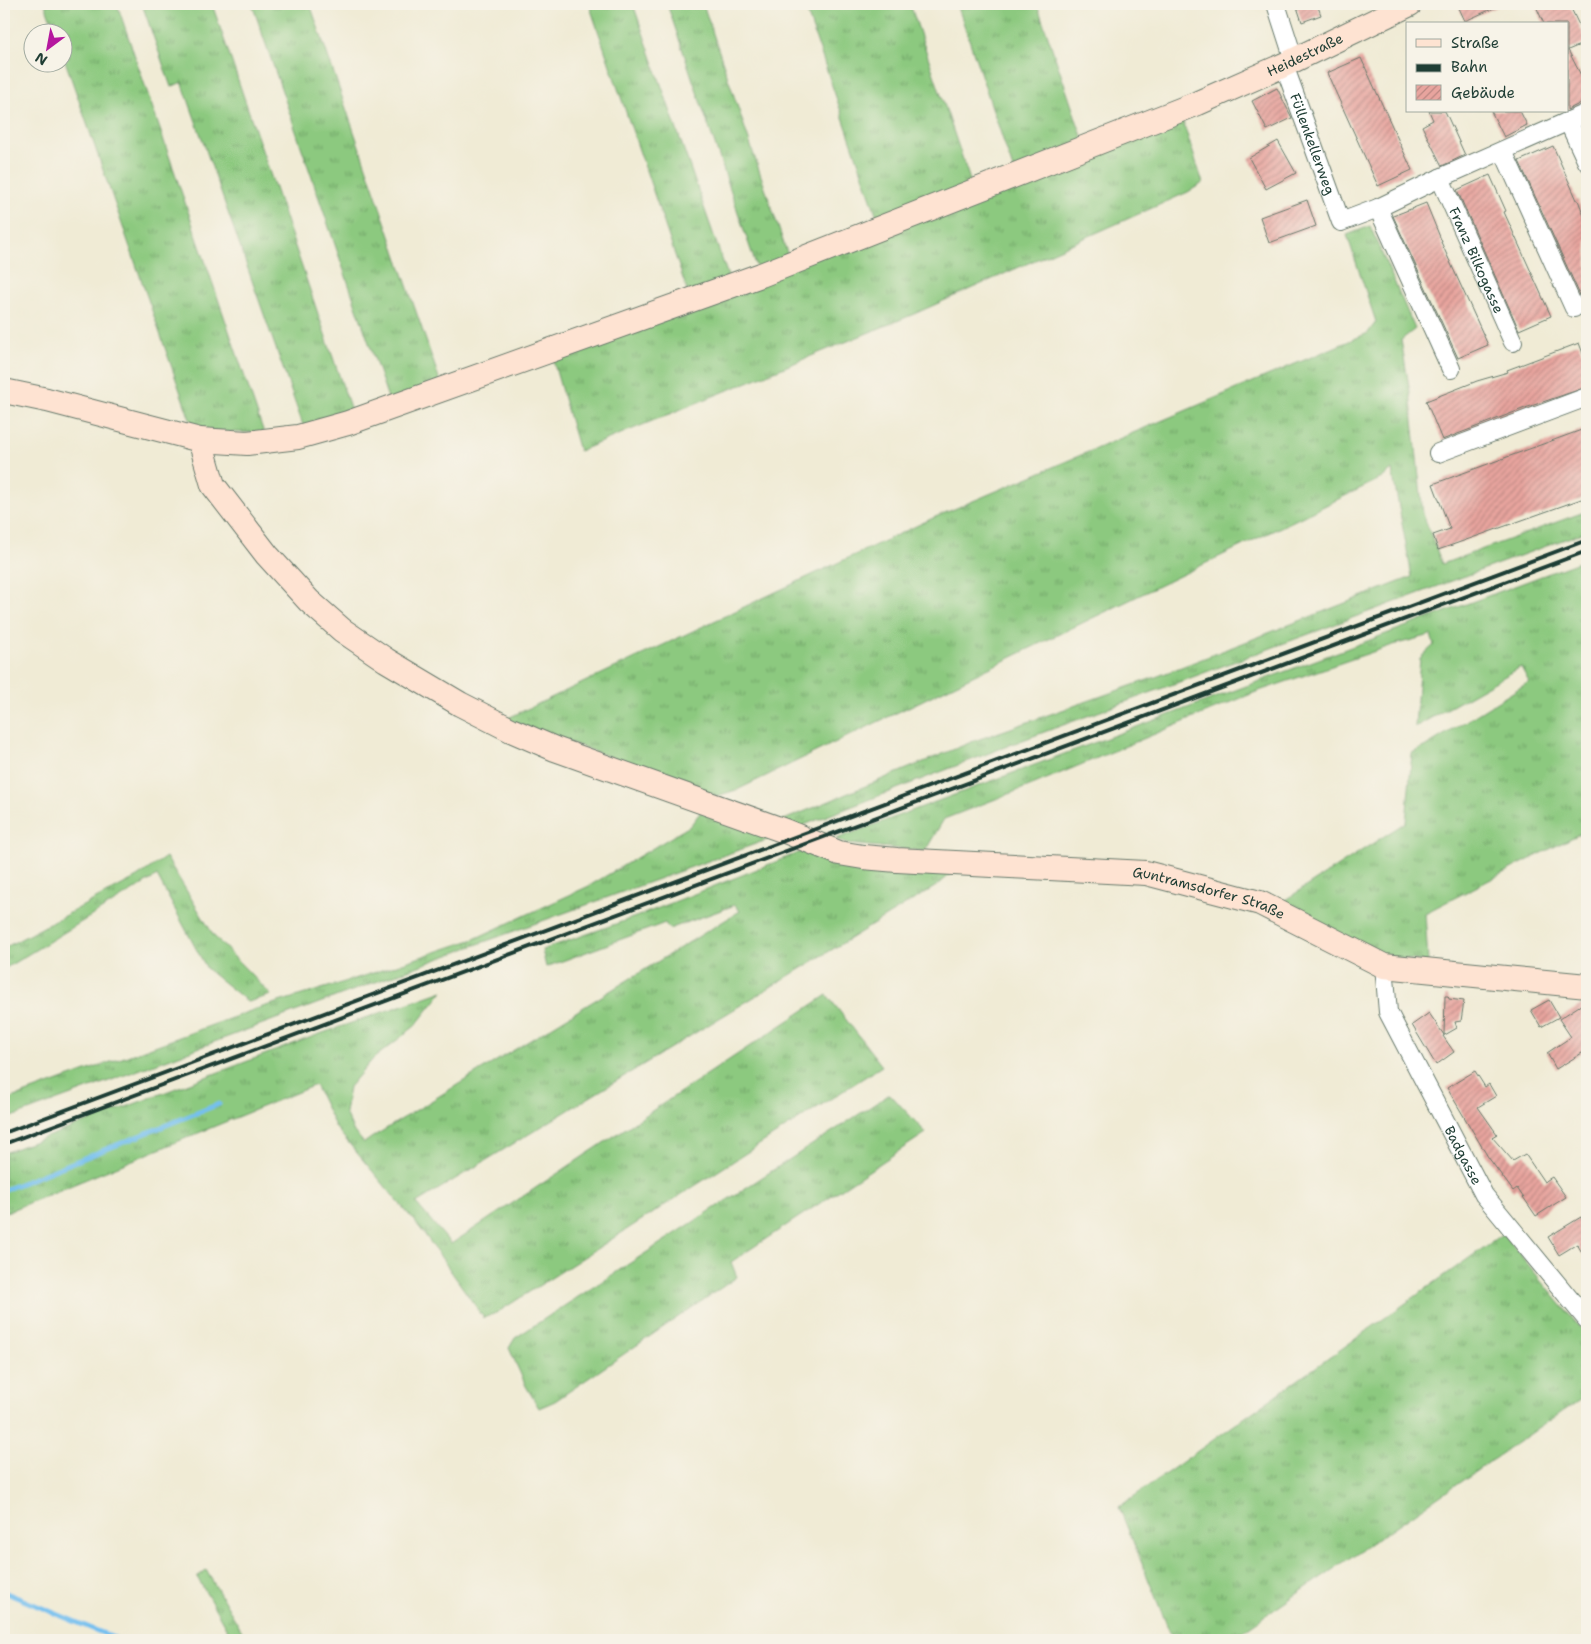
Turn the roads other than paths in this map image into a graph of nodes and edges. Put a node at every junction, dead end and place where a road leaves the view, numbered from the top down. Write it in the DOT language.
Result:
graph roads {
  1 [pos="1276,4"];
  2 [pos="1410,4"];
  3 [pos="1289,63"];
  4 [pos="1587,113"];
  5 [pos="1568,120"];
  6 [pos="1503,151"];
  7 [pos="1587,162"];
  8 [pos="1440,178"];
  9 [pos="1378,208"];
  10 [pos="1574,308"];
  11 [pos="1513,342"];
  12 [pos="1450,369"];
  13 [pos="4,391"];
  14 [pos="1587,397"];
  15 [pos="200,440"];
  16 [pos="1438,454"];
  17 [pos="1384,966"];
  18 [pos="1587,986"];
  19 [pos="1587,1320"];
  1 -- 3 [label="street, Füllenkellerweg"];
  2 -- 3 [label="street, Heidestraße"];
  3 -- 9 [label="street, Füllenkellerweg"];
  3 -- 15 [label="street, Heidestraße"];
  4 -- 5 [label="street"];
  5 -- 6 [label="street"];
  5 -- 7 [label="street"];
  6 -- 8 [label="street"];
  6 -- 10 [label="street"];
  8 -- 9 [label="street"];
  8 -- 11 [label="street, Franz Bilkogasse"];
  9 -- 12 [label="street"];
  13 -- 15 [label="street, Heidestraße"];
  14 -- 16 [label="street"];
  15 -- 17 [label="street, Guntramsdorfer Straße"];
  17 -- 18 [label="street, Guntramsdorfer Straße"];
  17 -- 19 [label="street, Badgasse"];
}
